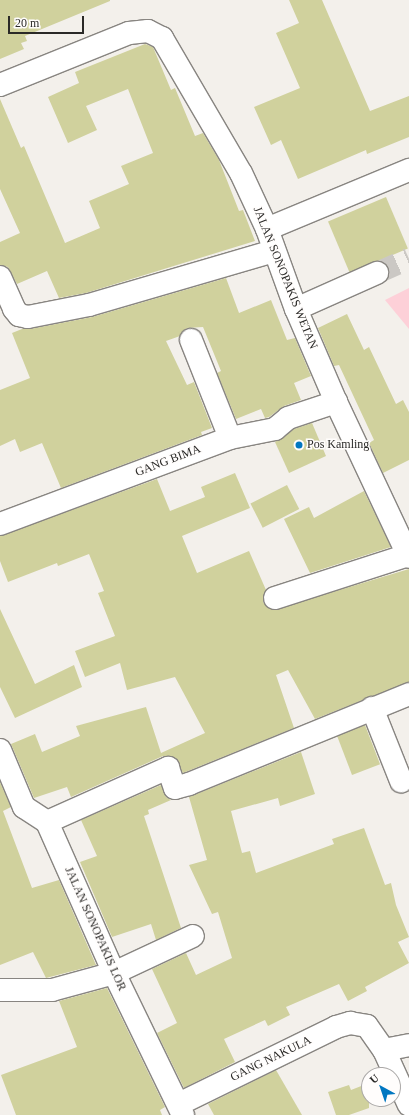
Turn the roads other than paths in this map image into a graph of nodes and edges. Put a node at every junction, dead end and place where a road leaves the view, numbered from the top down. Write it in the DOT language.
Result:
graph roads {
  1 [pos="0,85"];
  2 [pos="409,170"];
  3 [pos="267,229"];
  4 [pos="274,250"];
  5 [pos="377,273"];
  6 [pos="0,277"];
  7 [pos="296,308"];
  8 [pos="191,340"];
  9 [pos="336,402"];
  10 [pos="230,438"];
  11 [pos="0,524"];
  12 [pos="409,556"];
  13 [pos="275,598"];
  14 [pos="409,694"];
  15 [pos="372,708"];
  16 [pos="0,750"];
  17 [pos="401,781"];
  18 [pos="46,822"];
  19 [pos="193,936"];
  20 [pos="114,973"];
  21 [pos="0,990"];
  22 [pos="409,1045"];
  23 [pos="384,1050"];
  24 [pos="409,1104"];
  25 [pos="181,1110"];
  1 -- 3 [label="street, JALAN SONOPAKIS WETAN"];
  2 -- 3 [label="street"];
  3 -- 4 [label="street, JALAN SONOPAKIS WETAN"];
  4 -- 6 [label="street"];
  4 -- 7 [label="street, JALAN SONOPAKIS WETAN"];
  5 -- 7 [label="street"];
  7 -- 9 [label="street, JALAN SONOPAKIS WETAN"];
  8 -- 10 [label="street"];
  9 -- 10 [label="street, GANG BIMA"];
  9 -- 12 [label="street, JALAN SONOPAKIS WETAN"];
  10 -- 11 [label="street, GANG BIMA"];
  12 -- 13 [label="street"];
  14 -- 15 [label="street"];
  15 -- 17 [label="street"];
  15 -- 18 [label="street"];
  16 -- 18 [label="street, JALAN SONOPAKIS LOR"];
  18 -- 20 [label="street, JALAN SONOPAKIS LOR"];
  19 -- 20 [label="street"];
  20 -- 21 [label="street"];
  20 -- 25 [label="street, JALAN SONOPAKIS LOR"];
  22 -- 23 [label="street"];
  23 -- 24 [label="street"];
  23 -- 25 [label="street, GANG NAKULA"];
}
